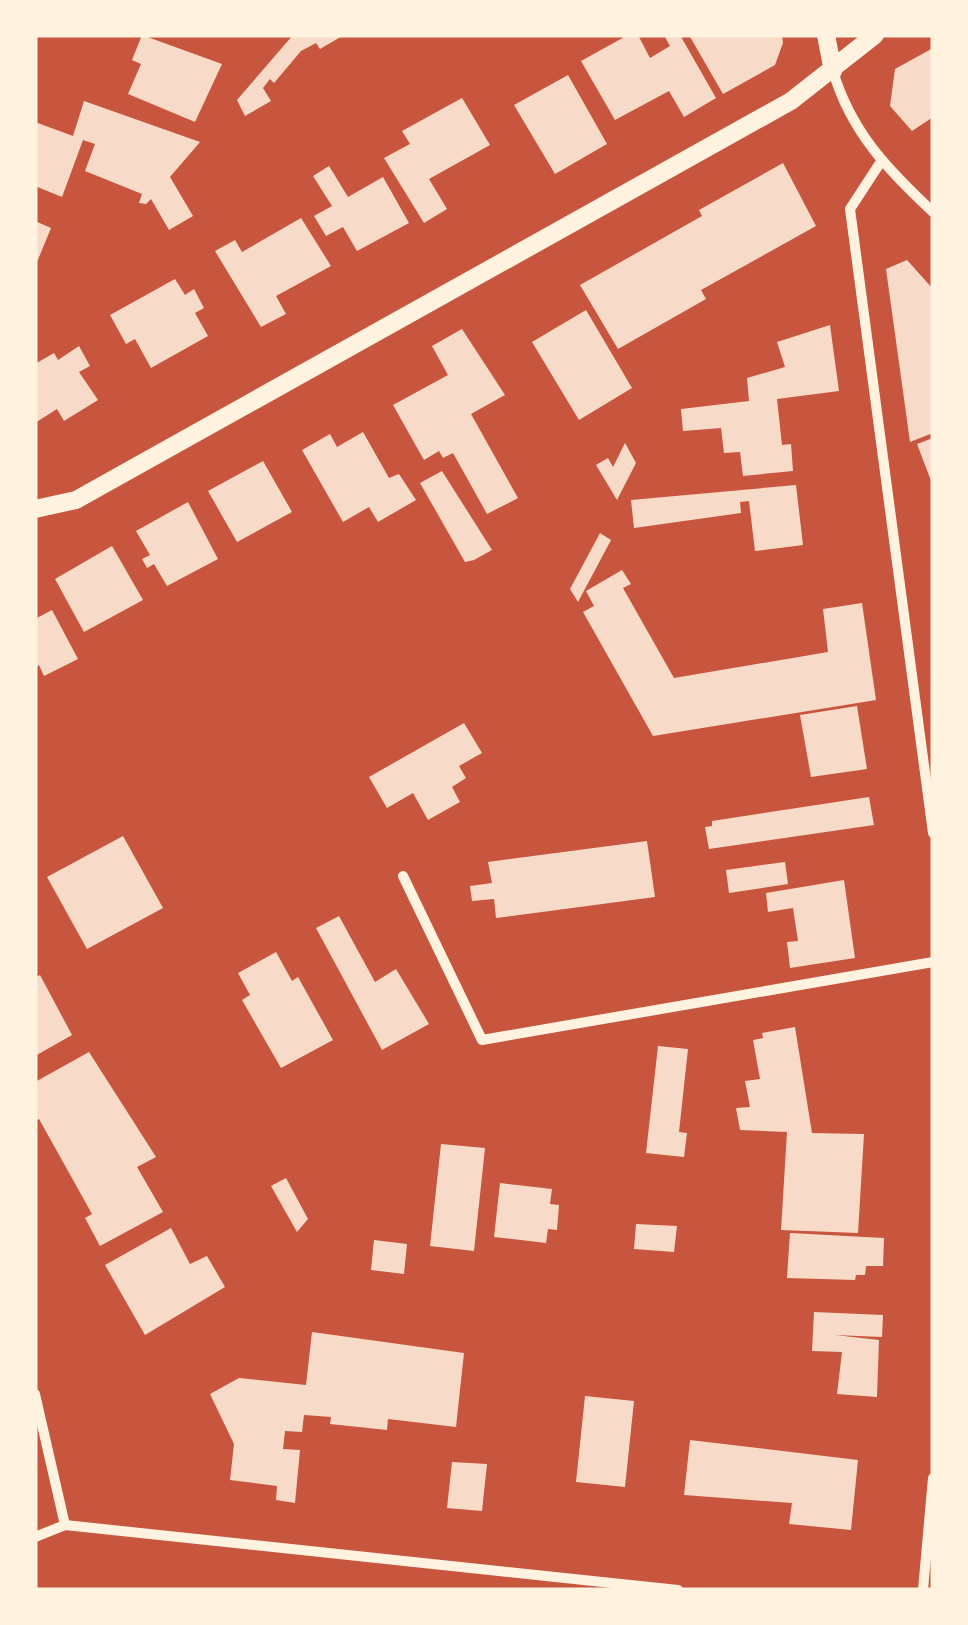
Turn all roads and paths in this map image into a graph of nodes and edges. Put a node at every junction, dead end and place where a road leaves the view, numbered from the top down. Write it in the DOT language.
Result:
graph roads {
  1 [pos="826,35"];
  2 [pos="875,35"];
  3 [pos="833,72"];
  4 [pos="880,163"];
  5 [pos="933,212"];
  6 [pos="35,509"];
  7 [pos="933,834"];
  8 [pos="402,876"];
  9 [pos="933,962"];
  10 [pos="35,1394"];
  11 [pos="933,1478"];
  12 [pos="65,1525"];
  13 [pos="35,1537"];
  14 [pos="678,1590"];
  15 [pos="922,1590"];
  1 -- 3 [label="street"];
  2 -- 3 [label="street"];
  3 -- 4 [label="street"];
  3 -- 6 [label="street"];
  4 -- 5 [label="street"];
  4 -- 7 [label="street"];
  8 -- 9 [label="street"];
  10 -- 12 [label="street"];
  11 -- 15 [label="street"];
  12 -- 13 [label="street"];
  12 -- 14 [label="street"];
}
